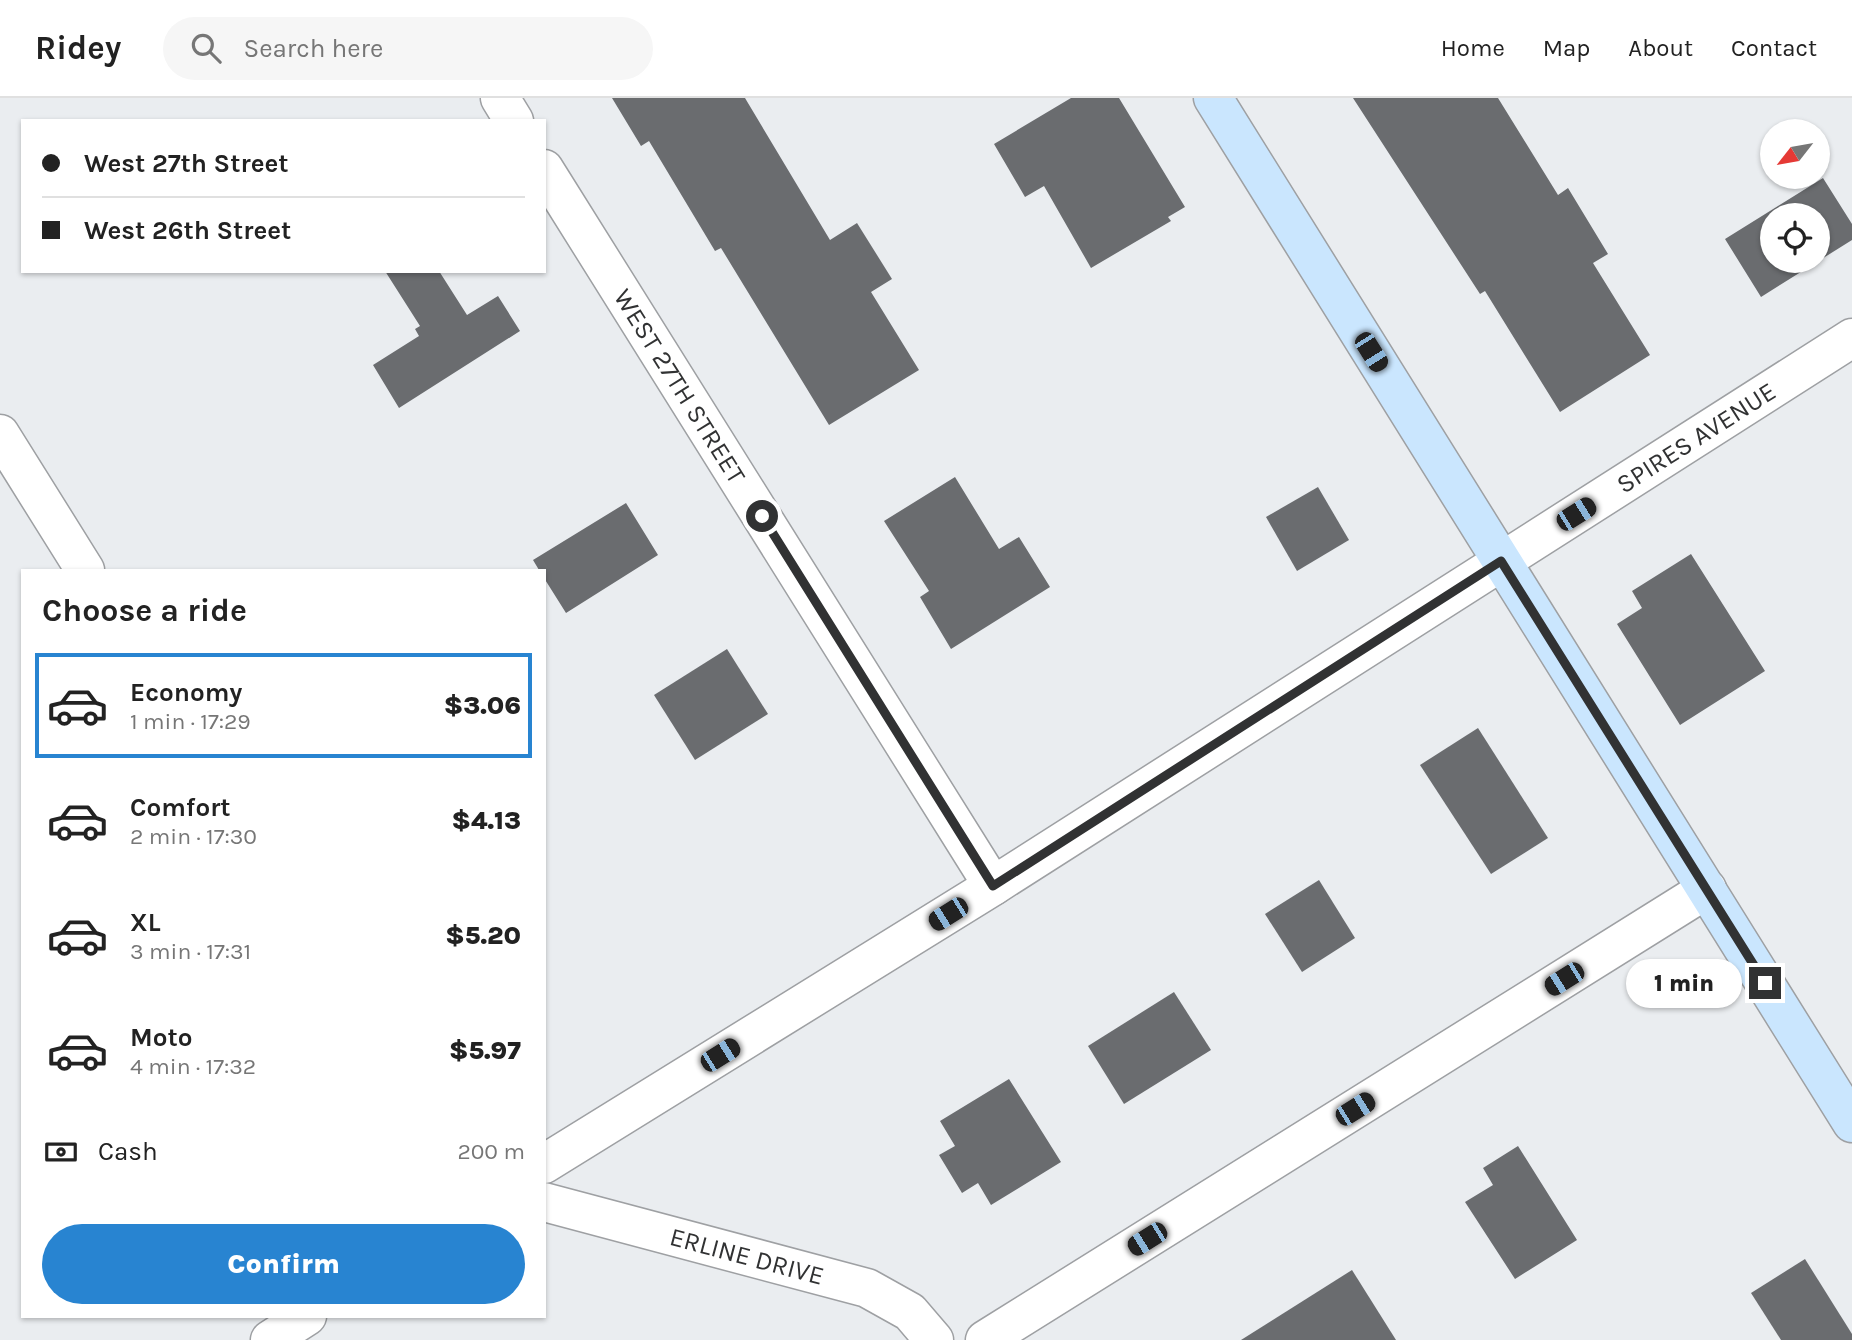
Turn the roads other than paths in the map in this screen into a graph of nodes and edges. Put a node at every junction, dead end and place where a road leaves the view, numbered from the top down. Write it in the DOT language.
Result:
graph roads {
  1 [pos="500,98"];
  2 [pos="1213,98"];
  3 [pos="513,119"];
  4 [pos="546,172"];
  5 [pos="1852,338"];
  6 [pos="0,434"];
  7 [pos="1501,561"];
  8 [pos="84,569"];
  9 [pos="993,886"];
  10 [pos="1707,890"];
  11 [pos="1852,1123"];
  12 [pos="546,1163"];
  13 [pos="546,1203"];
  14 [pos="304,1318"];
  15 [pos="270,1340"];
  16 [pos="934,1340"];
  17 [pos="985,1340"];
  1 -- 3 [label="street"];
  2 -- 7 [label="main road"];
  4 -- 9 [label="street, WEST 27TH STREET"];
  5 -- 7 [label="street, SPIRES AVENUE"];
  6 -- 8 [label="street"];
  7 -- 9 [label="street, SPIRES AVENUE"];
  7 -- 10 [label="main road"];
  9 -- 12 [label="street, SPIRES AVENUE"];
  10 -- 11 [label="main road"];
  10 -- 17 [label="street"];
  13 -- 16 [label="street, ERLINE DRIVE"];
  14 -- 15 [label="street"];
}
